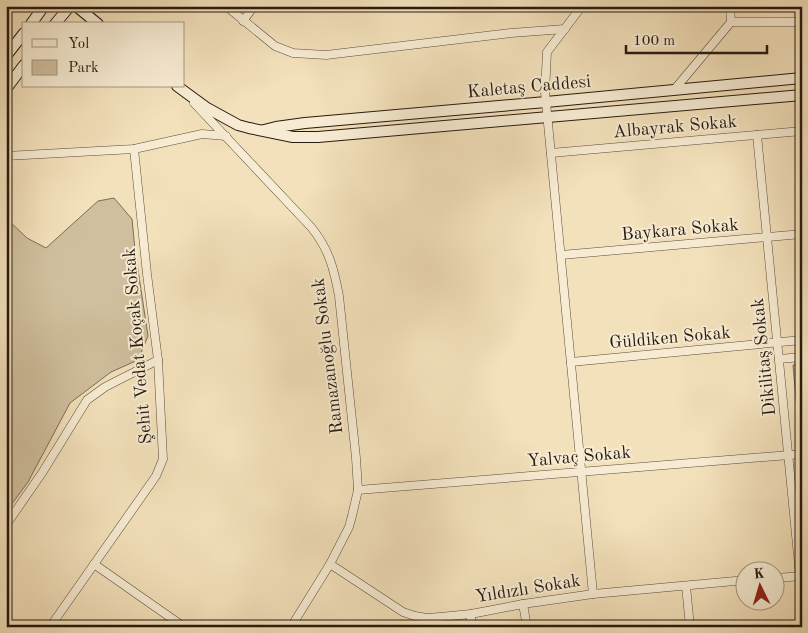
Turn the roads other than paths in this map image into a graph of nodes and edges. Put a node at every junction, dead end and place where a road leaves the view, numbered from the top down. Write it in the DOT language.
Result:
graph roads {
  1 [pos="44,6"];
  2 [pos="70,6"];
  3 [pos="76,6"];
  4 [pos="226,6"];
  5 [pos="254,6"];
  6 [pos="582,6"];
  7 [pos="730,6"];
  8 [pos="242,20"];
  9 [pos="32,22"];
  10 [pos="57,22"];
  11 [pos="96,22"];
  12 [pos="731,22"];
  13 [pos="802,22"];
  14 [pos="564,29"];
  15 [pos="22,36"];
  16 [pos="6,56"];
  17 [pos="22,68"];
  18 [pos="802,78"];
  19 [pos="6,89"];
  20 [pos="180,89"];
  21 [pos="674,90"];
  22 [pos="802,95"];
  23 [pos="546,102"];
  24 [pos="547,117"];
  25 [pos="260,130"];
  26 [pos="802,131"];
  27 [pos="756,135"];
  28 [pos="226,136"];
  29 [pos="134,149"];
  30 [pos="551,153"];
  31 [pos="6,156"];
  32 [pos="802,234"];
  33 [pos="767,237"];
  34 [pos="561,255"];
  35 [pos="802,340"];
  36 [pos="777,343"];
  37 [pos="802,357"];
  38 [pos="779,359"];
  39 [pos="158,360"];
  40 [pos="571,362"];
  41 [pos="802,454"];
  42 [pos="788,455"];
  43 [pos="580,472"];
  44 [pos="358,490"];
  45 [pos="6,525"];
  46 [pos="94,564"];
  47 [pos="330,564"];
  48 [pos="801,576"];
  49 [pos="786,577"];
  50 [pos="736,581"];
  51 [pos="686,586"];
  52 [pos="593,594"];
  53 [pos="524,604"];
  54 [pos="471,614"];
  55 [pos="50,627"];
  56 [pos="184,627"];
  57 [pos="291,627"];
  58 [pos="472,627"];
  59 [pos="527,627"];
  60 [pos="690,627"];
  1 -- 9 [label="street"];
  2 -- 10 [label="street"];
  3 -- 11 [label="street"];
  4 -- 8 [label="street"];
  5 -- 8 [label="street"];
  6 -- 14 [label="street"];
  7 -- 12 [label="street"];
  8 -- 14 [label="street"];
  12 -- 13 [label="street"];
  12 -- 21 [label="street"];
  14 -- 23 [label="street"];
  15 -- 16 [label="street"];
  17 -- 19 [label="street"];
  18 -- 21 [label="street, Kaletaş Caddesi"];
  20 -- 25 [label="street, Kaletaş Caddesi"];
  20 -- 28 [label="street, Ramazanoğlu Sokak"];
  21 -- 23 [label="street, Kaletaş Caddesi"];
  22 -- 24 [label="street, Kaletaş Caddesi"];
  23 -- 24 [label="street"];
  23 -- 25 [label="street, Kaletaş Caddesi"];
  24 -- 25 [label="street, Kaletaş Caddesi"];
  24 -- 30 [label="street"];
  26 -- 27 [label="street, Albayrak Sokak"];
  27 -- 30 [label="street, Albayrak Sokak"];
  27 -- 33 [label="street, Dikilitaş Sokak"];
  28 -- 29 [label="street"];
  28 -- 44 [label="street, Ramazanoğlu Sokak"];
  29 -- 31 [label="street"];
  29 -- 39 [label="street, Şehit Vedat Koçak Sokak"];
  30 -- 34 [label="street"];
  32 -- 33 [label="street, Baykara Sokak"];
  33 -- 34 [label="street, Baykara Sokak"];
  33 -- 36 [label="street, Dikilitaş Sokak"];
  34 -- 40 [label="street"];
  35 -- 36 [label="street, Güldiken Sokak"];
  36 -- 38 [label="street, Dikilitaş Sokak"];
  36 -- 40 [label="street, Güldiken Sokak"];
  37 -- 38 [label="street"];
  38 -- 42 [label="street, Dikilitaş Sokak"];
  39 -- 45 [label="street"];
  39 -- 46 [label="street, Şehit Vedat Koçak Sokak"];
  40 -- 43 [label="street"];
  41 -- 42 [label="street, Yalvaç Sokak"];
  42 -- 43 [label="street, Yalvaç Sokak"];
  42 -- 48 [label="street, Dikilitaş Sokak"];
  43 -- 44 [label="street, Yalvaç Sokak"];
  43 -- 52 [label="street"];
  44 -- 47 [label="street, Ramazanoğlu Sokak"];
  46 -- 55 [label="street, Şehit Vedat Koçak Sokak"];
  46 -- 56 [label="street"];
  47 -- 54 [label="street, Yıldızlı Sokak"];
  47 -- 57 [label="street, Ramazanoğlu Sokak"];
  48 -- 49 [label="street"];
  50 -- 51 [label="street, Yıldızlı Sokak"];
  51 -- 52 [label="street, Yıldızlı Sokak"];
  51 -- 60 [label="street"];
  52 -- 53 [label="street, Yıldızlı Sokak"];
  53 -- 54 [label="street, Yıldızlı Sokak"];
  53 -- 59 [label="street"];
  54 -- 58 [label="street"];
}
